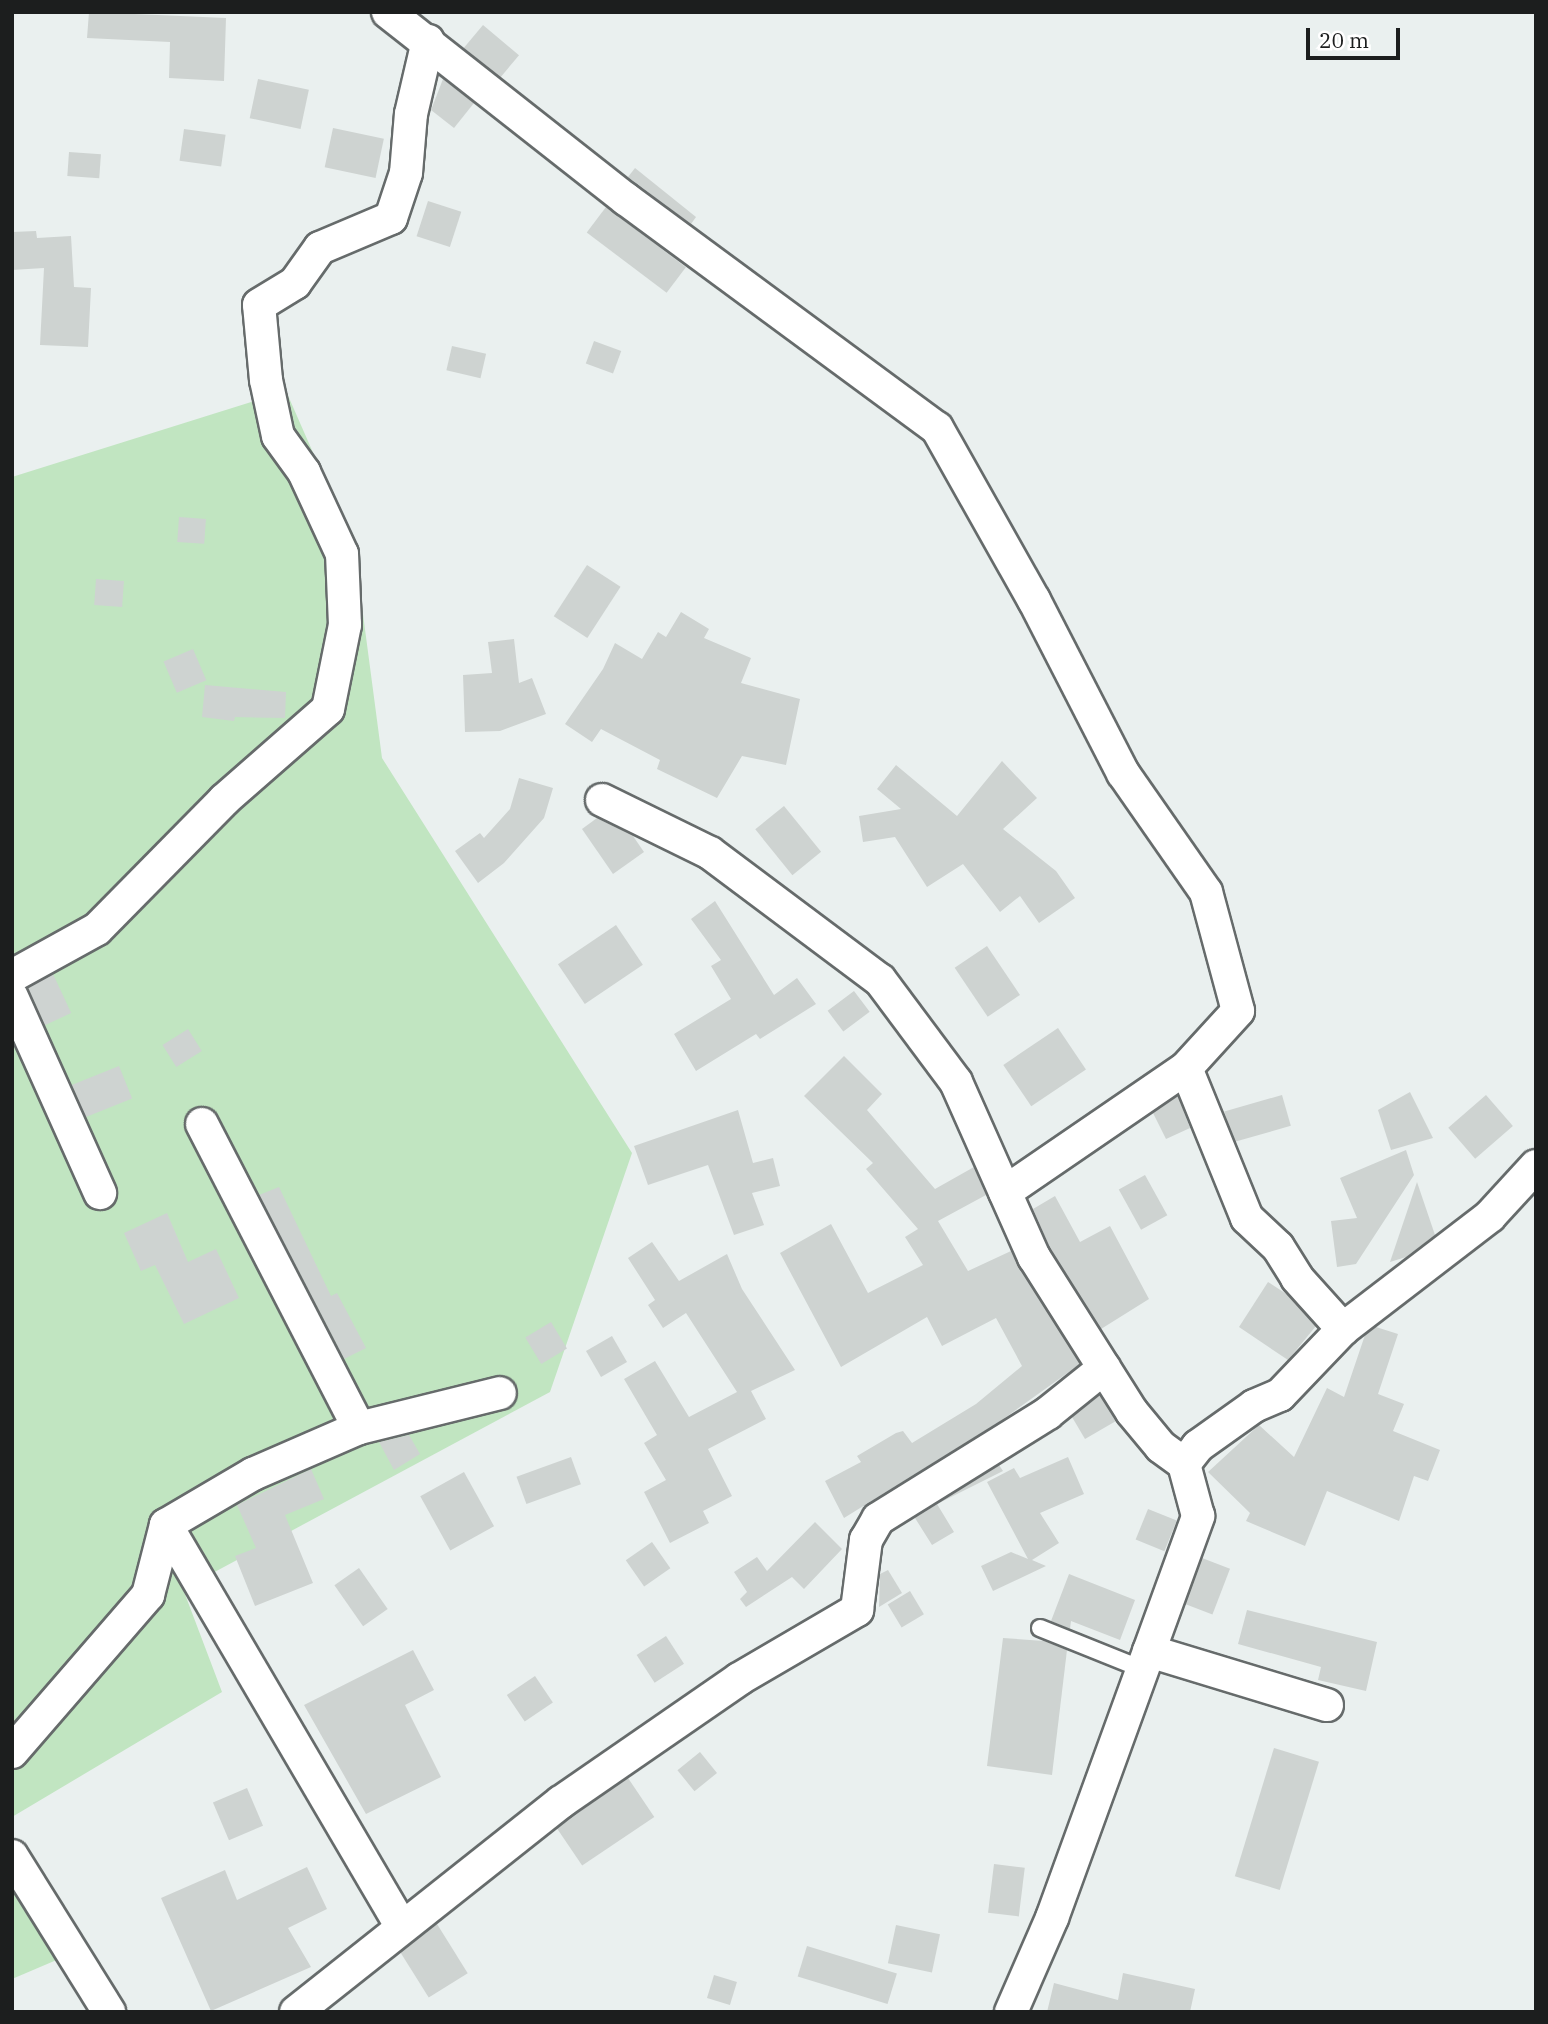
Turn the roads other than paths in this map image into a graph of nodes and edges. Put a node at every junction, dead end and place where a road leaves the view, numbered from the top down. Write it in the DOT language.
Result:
graph roads {
  1 [pos="388,12"];
  2 [pos="428,41"];
  3 [pos="602,800"];
  4 [pos="12,976"];
  5 [pos="12,997"];
  6 [pos="1186,1068"];
  7 [pos="202,1124"];
  8 [pos="1536,1166"];
  9 [pos="1005,1192"];
  10 [pos="100,1193"];
  11 [pos="1343,1329"];
  12 [pos="1104,1368"];
  13 [pos="500,1393"];
  14 [pos="359,1428"];
  15 [pos="1184,1464"];
  16 [pos="166,1525"];
  17 [pos="1040,1628"];
  18 [pos="1145,1660"];
  19 [pos="1327,1705"];
  20 [pos="12,1752"];
  21 [pos="12,1856"];
  22 [pos="402,1927"];
  23 [pos="109,2012"];
  24 [pos="296,2012"];
  25 [pos="1011,2012"];
  1 -- 2 [label="street"];
  2 -- 4 [label="street"];
  2 -- 6 [label="street"];
  3 -- 9 [label="street"];
  5 -- 10 [label="street"];
  6 -- 9 [label="street"];
  6 -- 11 [label="street"];
  7 -- 14 [label="street"];
  8 -- 11 [label="street"];
  9 -- 12 [label="street"];
  11 -- 15 [label="street"];
  12 -- 15 [label="street"];
  12 -- 22 [label="street"];
  13 -- 14 [label="street"];
  14 -- 16 [label="street"];
  15 -- 18 [label="street"];
  16 -- 20 [label="street"];
  16 -- 22 [label="street"];
  17 -- 18 [label="lane"];
  18 -- 19 [label="street"];
  18 -- 25 [label="street"];
  21 -- 23 [label="street"];
  22 -- 24 [label="street"];
}
